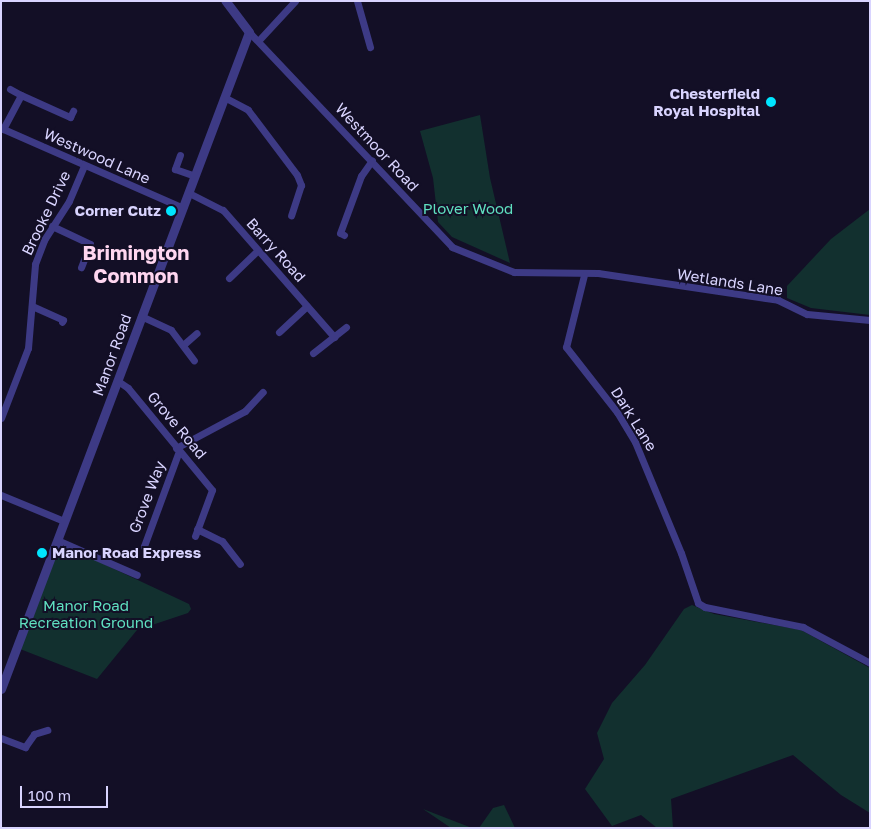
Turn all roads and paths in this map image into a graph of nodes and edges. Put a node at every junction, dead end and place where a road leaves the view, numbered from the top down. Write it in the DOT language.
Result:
graph roads {
  1 [pos="226,1"];
  2 [pos="295,1"];
  3 [pos="357,1"];
  4 [pos="249,32"];
  5 [pos="259,40"];
  6 [pos="370,47"];
  7 [pos="10,89"];
  8 [pos="20,95"];
  9 [pos="224,97"];
  10 [pos="73,111"];
  11 [pos="2,129"];
  12 [pos="180,154"];
  13 [pos="372,160"];
  14 [pos="84,165"];
  15 [pos="195,176"];
  16 [pos="189,193"];
  17 [pos="183,208"];
  18 [pos="291,215"];
  19 [pos="52,226"];
  20 [pos="344,234"];
  21 [pos="258,250"];
  22 [pos="81,267"];
  23 [pos="584,275"];
  24 [pos="229,278"];
  25 [pos="32,306"];
  26 [pos="307,306"];
  27 [pos="141,316"];
  28 [pos="870,320"];
  29 [pos="62,322"];
  30 [pos="346,327"];
  31 [pos="279,332"];
  32 [pos="198,333"];
  33 [pos="334,337"];
  34 [pos="183,345"];
  35 [pos="313,353"];
  36 [pos="194,360"];
  37 [pos="118,382"];
  38 [pos="263,392"];
  39 [pos="1,418"];
  40 [pos="178,450"];
  41 [pos="1,495"];
  42 [pos="64,521"];
  43 [pos="57,540"];
  44 [pos="146,552"];
  45 [pos="240,564"];
  46 [pos="137,576"];
  47 [pos="870,663"];
  48 [pos="1,689"];
  49 [pos="47,730"];
  50 [pos="1,738"];
  1 -- 4 [label="street"];
  2 -- 5 [label="street"];
  3 -- 6 [label="street"];
  4 -- 5 [label="street, Westmoor Road"];
  4 -- 9 [label="street, Manor Road"];
  5 -- 13 [label="street, Westmoor Road"];
  7 -- 8 [label="street"];
  8 -- 10 [label="street"];
  8 -- 11 [label="street"];
  9 -- 15 [label="street, Manor Road"];
  9 -- 18 [label="street"];
  11 -- 14 [label="street, Westwood Lane"];
  12 -- 15 [label="street"];
  13 -- 20 [label="street"];
  13 -- 23 [label="street, Westmoor Road"];
  14 -- 17 [label="street, Westwood Lane"];
  14 -- 19 [label="street, Brooke Drive"];
  15 -- 16 [label="street, Manor Road"];
  16 -- 17 [label="street, Manor Road"];
  16 -- 21 [label="street, Barry Road"];
  17 -- 27 [label="street, Manor Road"];
  19 -- 22 [label="street"];
  19 -- 25 [label="street, Brooke Drive"];
  21 -- 24 [label="street"];
  21 -- 26 [label="street, Barry Road"];
  23 -- 28 [label="street, Wetlands Lane"];
  23 -- 47 [label="street, Dark Lane"];
  25 -- 29 [label="street"];
  25 -- 39 [label="street, Brooke Drive"];
  26 -- 31 [label="street"];
  26 -- 33 [label="street, Barry Road"];
  27 -- 34 [label="street"];
  27 -- 37 [label="street, Manor Road"];
  30 -- 33 [label="street"];
  32 -- 34 [label="street"];
  33 -- 35 [label="street"];
  34 -- 36 [label="street"];
  37 -- 40 [label="street, Grove Road"];
  37 -- 42 [label="street, Manor Road"];
  38 -- 40 [label="street"];
  40 -- 44 [label="street, Grove Way"];
  40 -- 45 [label="street, Grove Road"];
  41 -- 42 [label="street"];
  42 -- 43 [label="street, Manor Road"];
  43 -- 46 [label="street"];
  43 -- 48 [label="street, Manor Road"];
  49 -- 50 [label="street"];
}
